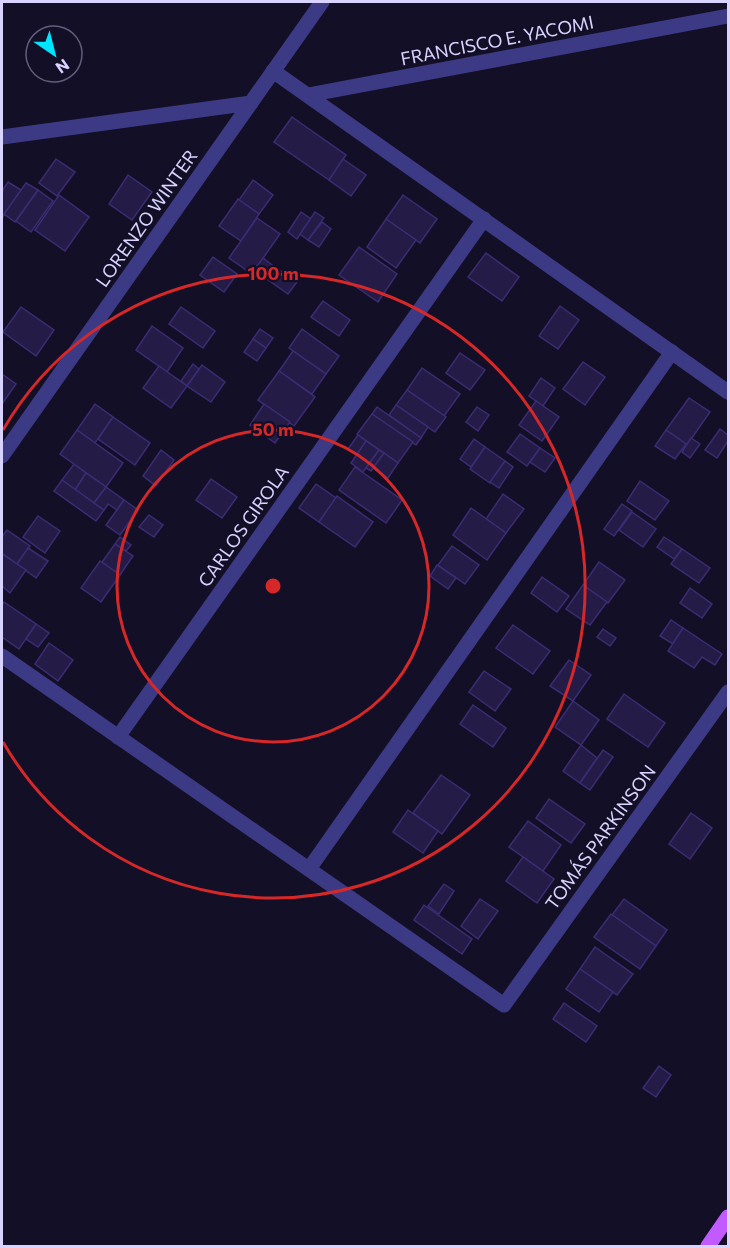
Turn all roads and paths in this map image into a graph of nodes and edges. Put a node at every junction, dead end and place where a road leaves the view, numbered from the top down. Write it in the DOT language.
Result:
graph roads {
  1 [pos="322,2"];
  2 [pos="729,16"];
  3 [pos="273,71"];
  4 [pos="308,95"];
  5 [pos="251,103"];
  6 [pos="2,137"];
  7 [pos="484,219"];
  8 [pos="672,352"];
  9 [pos="729,392"];
  10 [pos="2,456"];
  11 [pos="2,656"];
  12 [pos="729,692"];
  13 [pos="118,737"];
  14 [pos="309,869"];
  15 [pos="729,1217"];
  16 [pos="712,1245"];
  1 -- 3 [label="street, LORENZO WINTER"];
  2 -- 4 [label="street, FRANCISCO E. YACOMI"];
  3 -- 4 [label="street"];
  3 -- 5 [label="street, LORENZO WINTER"];
  4 -- 7 [label="street"];
  5 -- 6 [label="street"];
  5 -- 10 [label="street, LORENZO WINTER"];
  7 -- 8 [label="street"];
  7 -- 13 [label="street, CARLOS GIROLA"];
  8 -- 9 [label="street"];
  8 -- 14 [label="street"];
  11 -- 13 [label="street"];
  12 -- 14 [label="street, TOMÁS PARKINSON"];
  13 -- 14 [label="street"];
  15 -- 16 [label="main road"];
}
